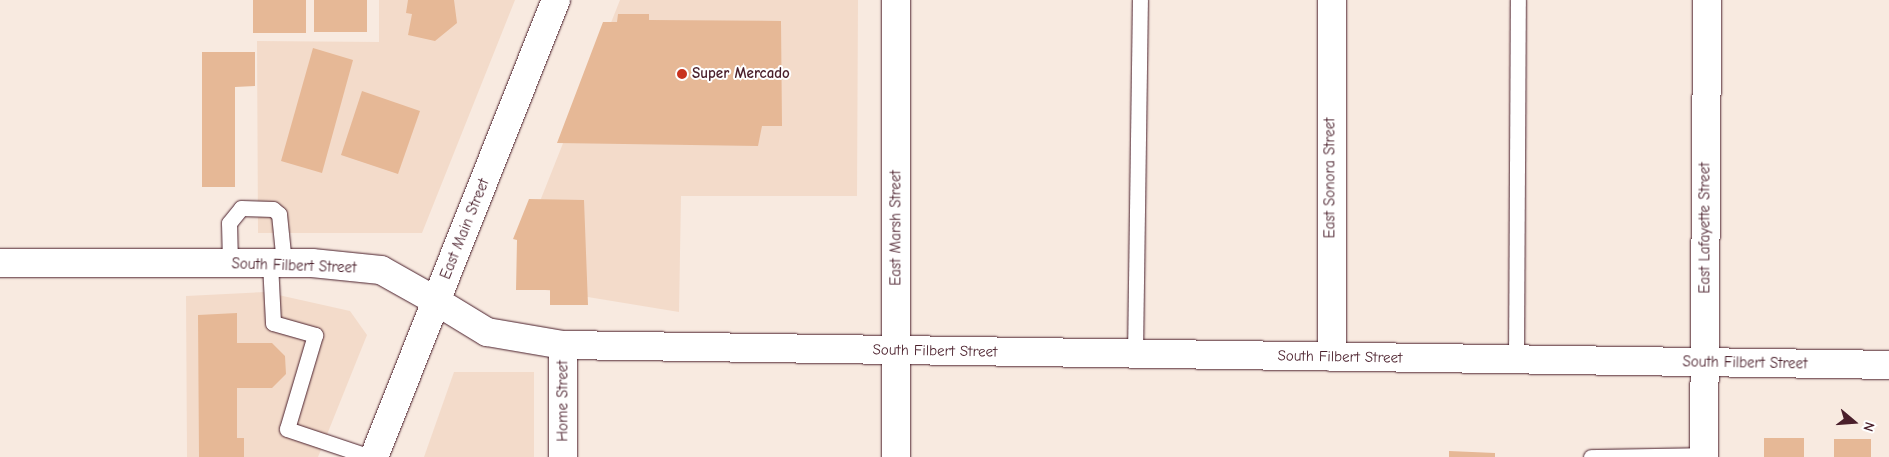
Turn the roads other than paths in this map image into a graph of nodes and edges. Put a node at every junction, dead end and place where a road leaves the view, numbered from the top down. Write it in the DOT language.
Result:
graph roads {
  1 [pos="556,0"];
  2 [pos="896,0"];
  3 [pos="1140,0"];
  4 [pos="1332,0"];
  5 [pos="1518,0"];
  6 [pos="1707,0"];
  7 [pos="0,263"];
  8 [pos="230,263"];
  9 [pos="277,263"];
  10 [pos="436,301"];
  11 [pos="563,345"];
  12 [pos="896,350"];
  13 [pos="1135,354"];
  14 [pos="1332,357"];
  15 [pos="1516,359"];
  16 [pos="1704,362"];
  17 [pos="1889,365"];
  18 [pos="1704,456"];
  19 [pos="370,457"];
  20 [pos="374,457"];
  21 [pos="563,457"];
  22 [pos="896,457"];
  23 [pos="1591,457"];
  1 -- 10 [label="street, East Main Street"];
  2 -- 12 [label="street, East Marsh Street"];
  3 -- 13 [label="lane"];
  4 -- 14 [label="street, East Sonora Street"];
  5 -- 15 [label="lane"];
  6 -- 16 [label="street, East Lafayette Street"];
  7 -- 8 [label="street, South Filbert Street"];
  8 -- 9 [label="street, South Filbert Street"];
  8 -- 9 [label="lane"];
  9 -- 10 [label="street, South Filbert Street"];
  9 -- 19 [label="lane"];
  10 -- 11 [label="street, South Filbert Street"];
  10 -- 20 [label="street, East Main Street"];
  11 -- 12 [label="street, South Filbert Street"];
  11 -- 21 [label="street, Home Street"];
  12 -- 13 [label="street, South Filbert Street"];
  12 -- 22 [label="street, East Marsh Street"];
  13 -- 14 [label="street, South Filbert Street"];
  14 -- 15 [label="street, South Filbert Street"];
  15 -- 16 [label="street, South Filbert Street"];
  16 -- 17 [label="street, South Filbert Street"];
  16 -- 18 [label="street, East Lafayette Street"];
  18 -- 23 [label="lane"];
}
